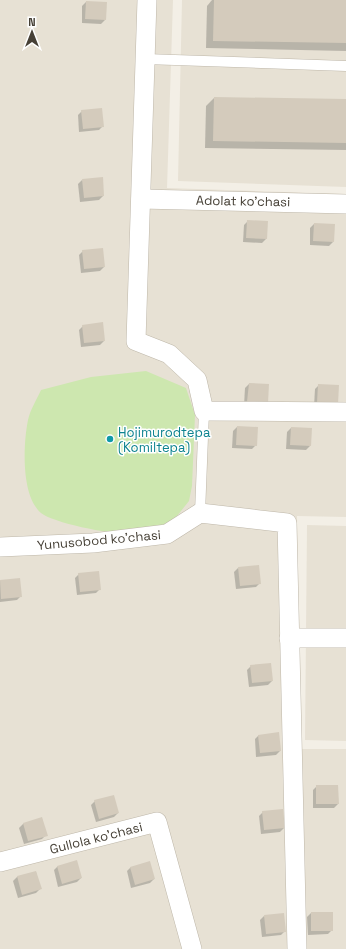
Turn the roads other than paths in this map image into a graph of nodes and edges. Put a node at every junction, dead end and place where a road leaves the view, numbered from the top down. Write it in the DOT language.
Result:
graph roads {
  1 [pos="147,0"];
  2 [pos="145,59"];
  3 [pos="346,66"];
  4 [pos="141,199"];
  5 [pos="346,204"];
  6 [pos="204,411"];
  7 [pos="346,412"];
  8 [pos="200,513"];
  9 [pos="0,547"];
  10 [pos="289,638"];
  11 [pos="346,638"];
  12 [pos="0,862"];
  13 [pos="192,949"];
  14 [pos="297,949"];
  1 -- 2 [label="street"];
  2 -- 3 [label="lane"];
  2 -- 4 [label="street"];
  4 -- 5 [label="street, Adolat ko'chasi"];
  4 -- 6 [label="street"];
  6 -- 7 [label="street"];
  6 -- 8 [label="lane"];
  8 -- 9 [label="street, Yunusobod ko'chasi"];
  8 -- 10 [label="street"];
  10 -- 11 [label="street"];
  10 -- 14 [label="street"];
  12 -- 13 [label="street, Gullola ko'chasi"];
}
